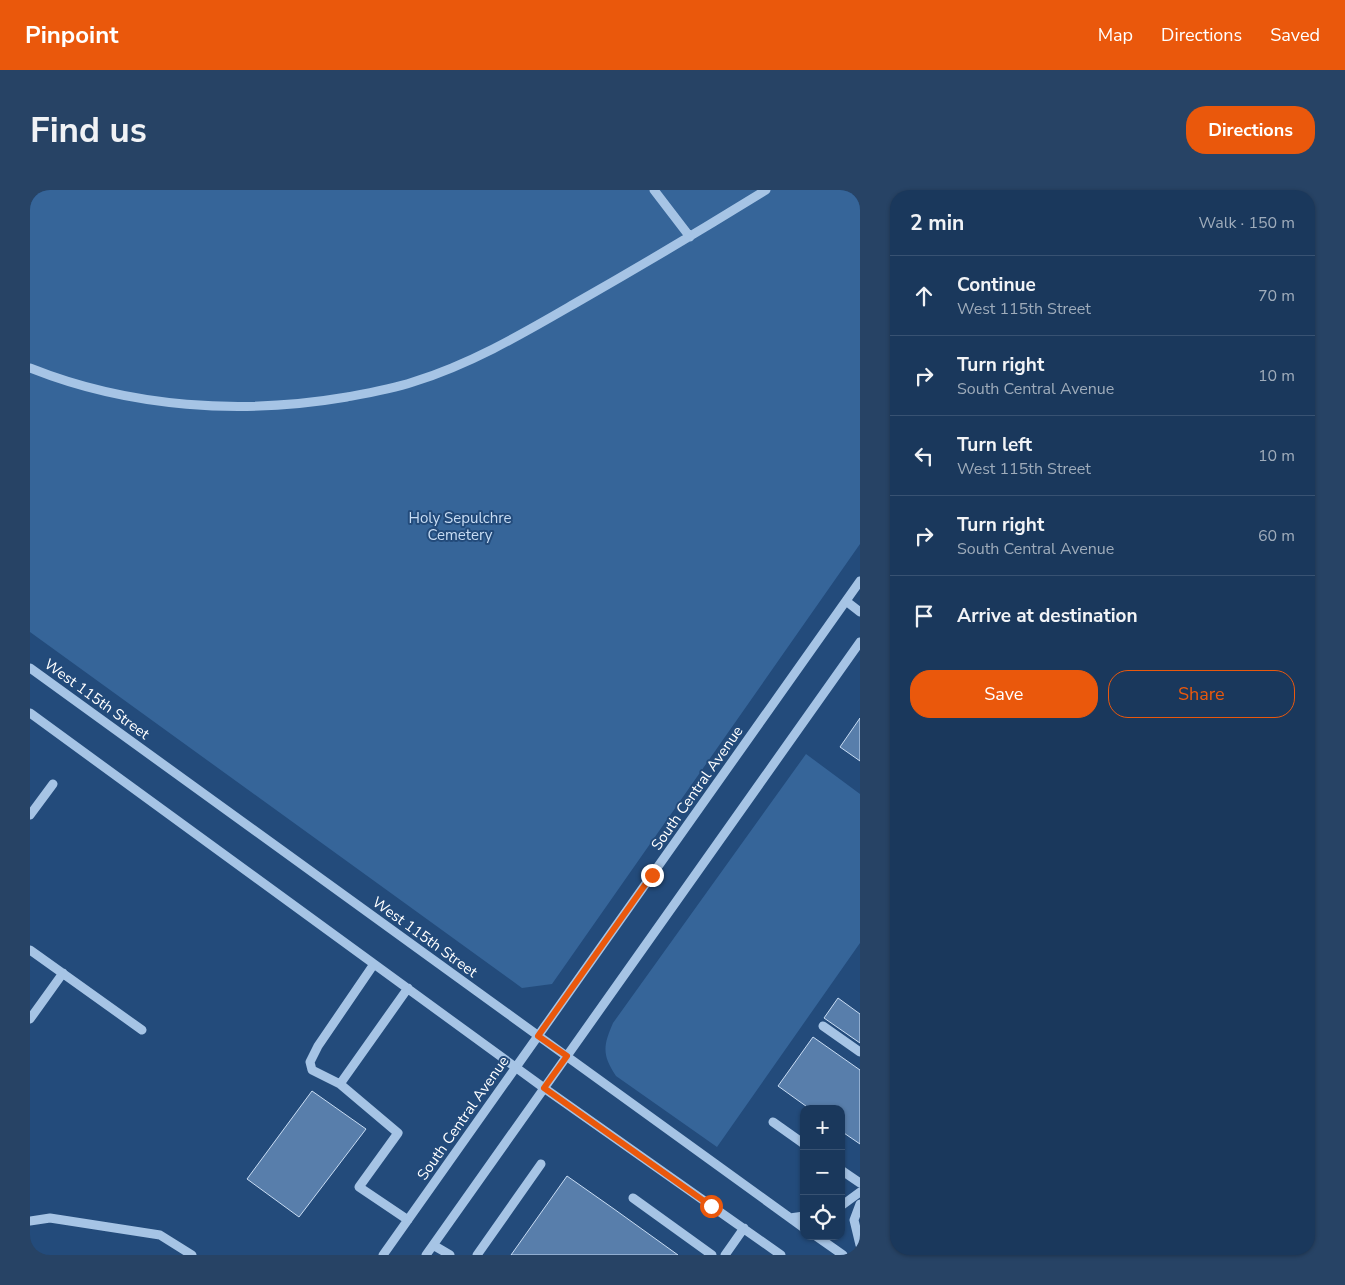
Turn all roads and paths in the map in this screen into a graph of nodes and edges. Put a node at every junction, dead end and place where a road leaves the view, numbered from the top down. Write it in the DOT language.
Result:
graph roads {
  1 [pos="654,190"];
  2 [pos="766,190"];
  3 [pos="690,237"];
  4 [pos="30,368"];
  5 [pos="860,581"];
  6 [pos="846,601"];
  7 [pos="860,612"];
  8 [pos="860,642"];
  9 [pos="30,668"];
  10 [pos="30,714"];
  11 [pos="53,784"];
  12 [pos="30,815"];
  13 [pos="30,950"];
  14 [pos="374,964"];
  15 [pos="63,973"];
  16 [pos="408,988"];
  17 [pos="30,1019"];
  18 [pos="823,1026"];
  19 [pos="142,1030"];
  20 [pos="538,1036"];
  21 [pos="860,1052"];
  22 [pos="567,1056"];
  23 [pos="516,1068"];
  24 [pos="340,1084"];
  25 [pos="544,1088"];
  26 [pos="773,1122"];
  27 [pos="800,1141"];
  28 [pos="541,1164"];
  29 [pos="845,1173"];
  30 [pos="860,1183"];
  31 [pos="860,1192"];
  32 [pos="633,1198"];
  33 [pos="845,1203"];
  34 [pos="860,1204"];
  35 [pos="800,1217"];
  36 [pos="790,1218"];
  37 [pos="408,1220"];
  38 [pos="30,1221"];
  39 [pos="800,1225"];
  40 [pos="744,1228"];
  41 [pos="822,1240"];
  42 [pos="860,1245"];
  43 [pos="433,1246"];
  44 [pos="192,1255"];
  45 [pos="383,1255"];
  46 [pos="426,1255"];
  47 [pos="450,1255"];
  48 [pos="477,1255"];
  49 [pos="712,1255"];
  50 [pos="725,1255"];
  51 [pos="781,1255"];
  52 [pos="843,1255"];
  1 -- 3 [label="street"];
  2 -- 3 [label="street"];
  3 -- 4 [label="street"];
  5 -- 6 [label="street, South Central Avenue"];
  6 -- 7 [label="street"];
  6 -- 20 [label="street, South Central Avenue"];
  8 -- 22 [label="street"];
  9 -- 20 [label="street, West 115th Street"];
  10 -- 14 [label="street"];
  11 -- 12 [label="street"];
  13 -- 15 [label="street"];
  14 -- 16 [label="street"];
  14 -- 24 [label="street"];
  15 -- 17 [label="street"];
  15 -- 19 [label="street"];
  16 -- 23 [label="street"];
  16 -- 24 [label="street"];
  18 -- 21 [label="street"];
  20 -- 22 [label="street, West 115th Street"];
  20 -- 23 [label="street, South Central Avenue"];
  22 -- 25 [label="street"];
  22 -- 36 [label="street, West 115th Street"];
  23 -- 25 [label="street"];
  23 -- 37 [label="street, South Central Avenue"];
  24 -- 37 [label="street"];
  25 -- 40 [label="street"];
  25 -- 43 [label="street"];
  26 -- 27 [label="street"];
  28 -- 48 [label="street"];
  29 -- 30 [label="street"];
  31 -- 33 [label="street"];
  32 -- 49 [label="street"];
  34 -- 42 [label="street"];
  35 -- 36 [label="street"];
  36 -- 39 [label="street, West 115th Street"];
  37 -- 45 [label="street, South Central Avenue"];
  38 -- 44 [label="street"];
  40 -- 50 [label="street"];
  40 -- 51 [label="street"];
  41 -- 52 [label="street"];
  43 -- 46 [label="street"];
  43 -- 47 [label="street"];
}
